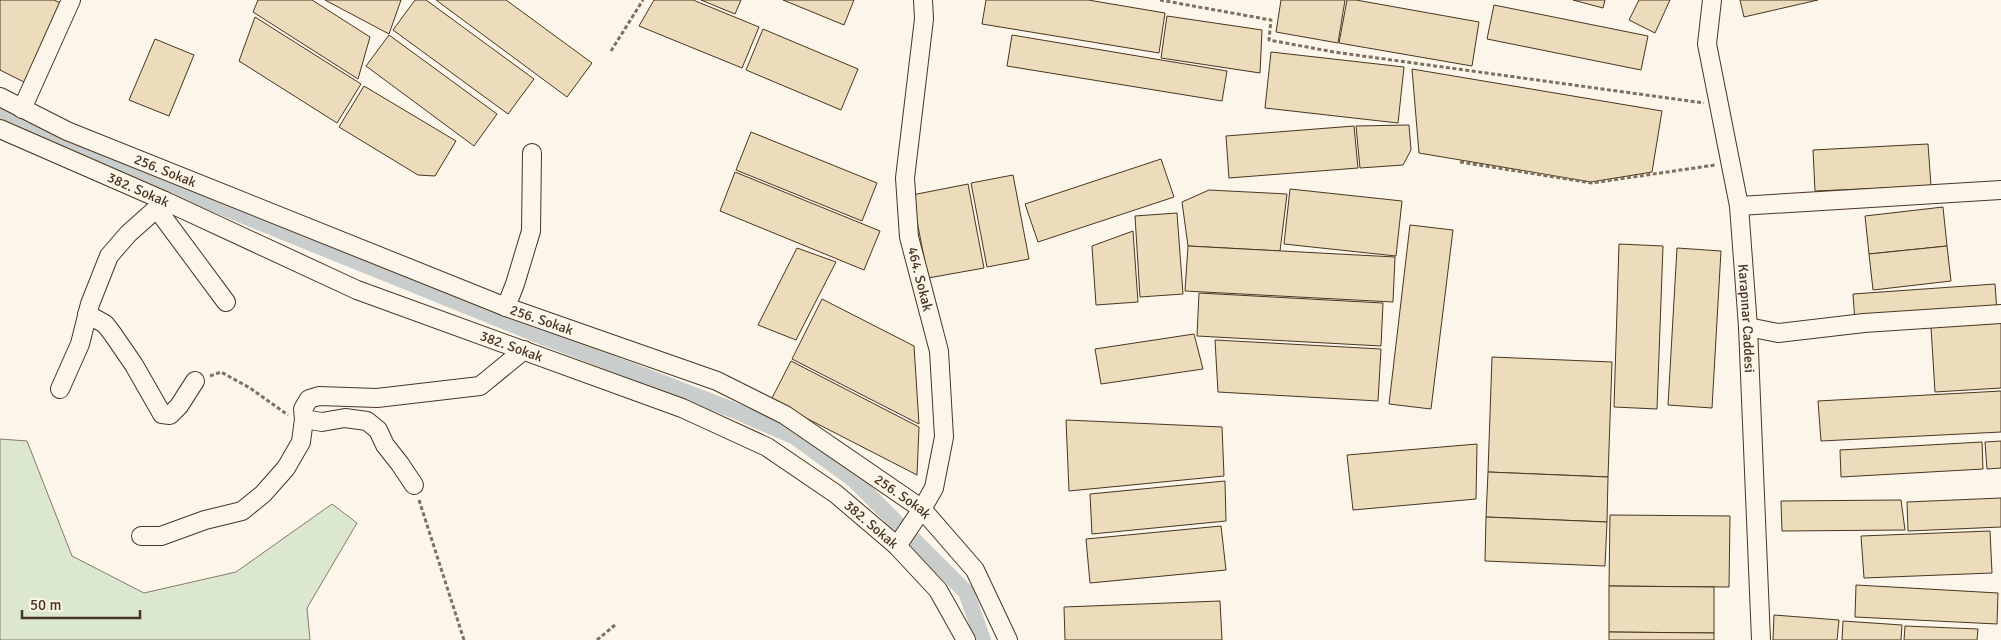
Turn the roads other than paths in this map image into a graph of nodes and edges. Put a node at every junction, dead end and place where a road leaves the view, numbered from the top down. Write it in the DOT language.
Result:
graph roads {
  1 [pos="71,0"];
  2 [pos="923,0"];
  3 [pos="1712,0"];
  4 [pos="0,97"];
  5 [pos="22,109"];
  6 [pos="0,129"];
  7 [pos="532,153"];
  8 [pos="2001,190"];
  9 [pos="161,205"];
  10 [pos="1739,206"];
  11 [pos="226,302"];
  12 [pos="506,307"];
  13 [pos="87,314"];
  14 [pos="2001,314"];
  15 [pos="1748,327"];
  16 [pos="524,350"];
  17 [pos="195,381"];
  18 [pos="60,388"];
  19 [pos="304,419"];
  20 [pos="414,486"];
  21 [pos="918,515"];
  22 [pos="141,536"];
  23 [pos="898,545"];
  24 [pos="966,640"];
  25 [pos="1008,640"];
  26 [pos="1761,640"];
  1 -- 5 [label="street"];
  2 -- 21 [label="street, 464. Sokak"];
  3 -- 10 [label="street, Karapınar Caddesi"];
  4 -- 5 [label="street, 256. Sokak"];
  5 -- 12 [label="street, 256. Sokak"];
  6 -- 9 [label="street, 382. Sokak"];
  7 -- 12 [label="street"];
  8 -- 10 [label="street"];
  9 -- 11 [label="street"];
  9 -- 13 [label="street"];
  9 -- 16 [label="street, 382. Sokak"];
  10 -- 15 [label="street, Karapınar Caddesi"];
  12 -- 21 [label="street, 256. Sokak"];
  13 -- 17 [label="street"];
  13 -- 18 [label="street"];
  14 -- 15 [label="street"];
  15 -- 26 [label="street, Karapınar Caddesi"];
  16 -- 19 [label="street"];
  16 -- 23 [label="street, 382. Sokak"];
  19 -- 20 [label="street"];
  19 -- 22 [label="street"];
  21 -- 23 [label="street, 464. Sokak"];
  21 -- 25 [label="street, 256. Sokak"];
  23 -- 24 [label="street, 382. Sokak"];
}
